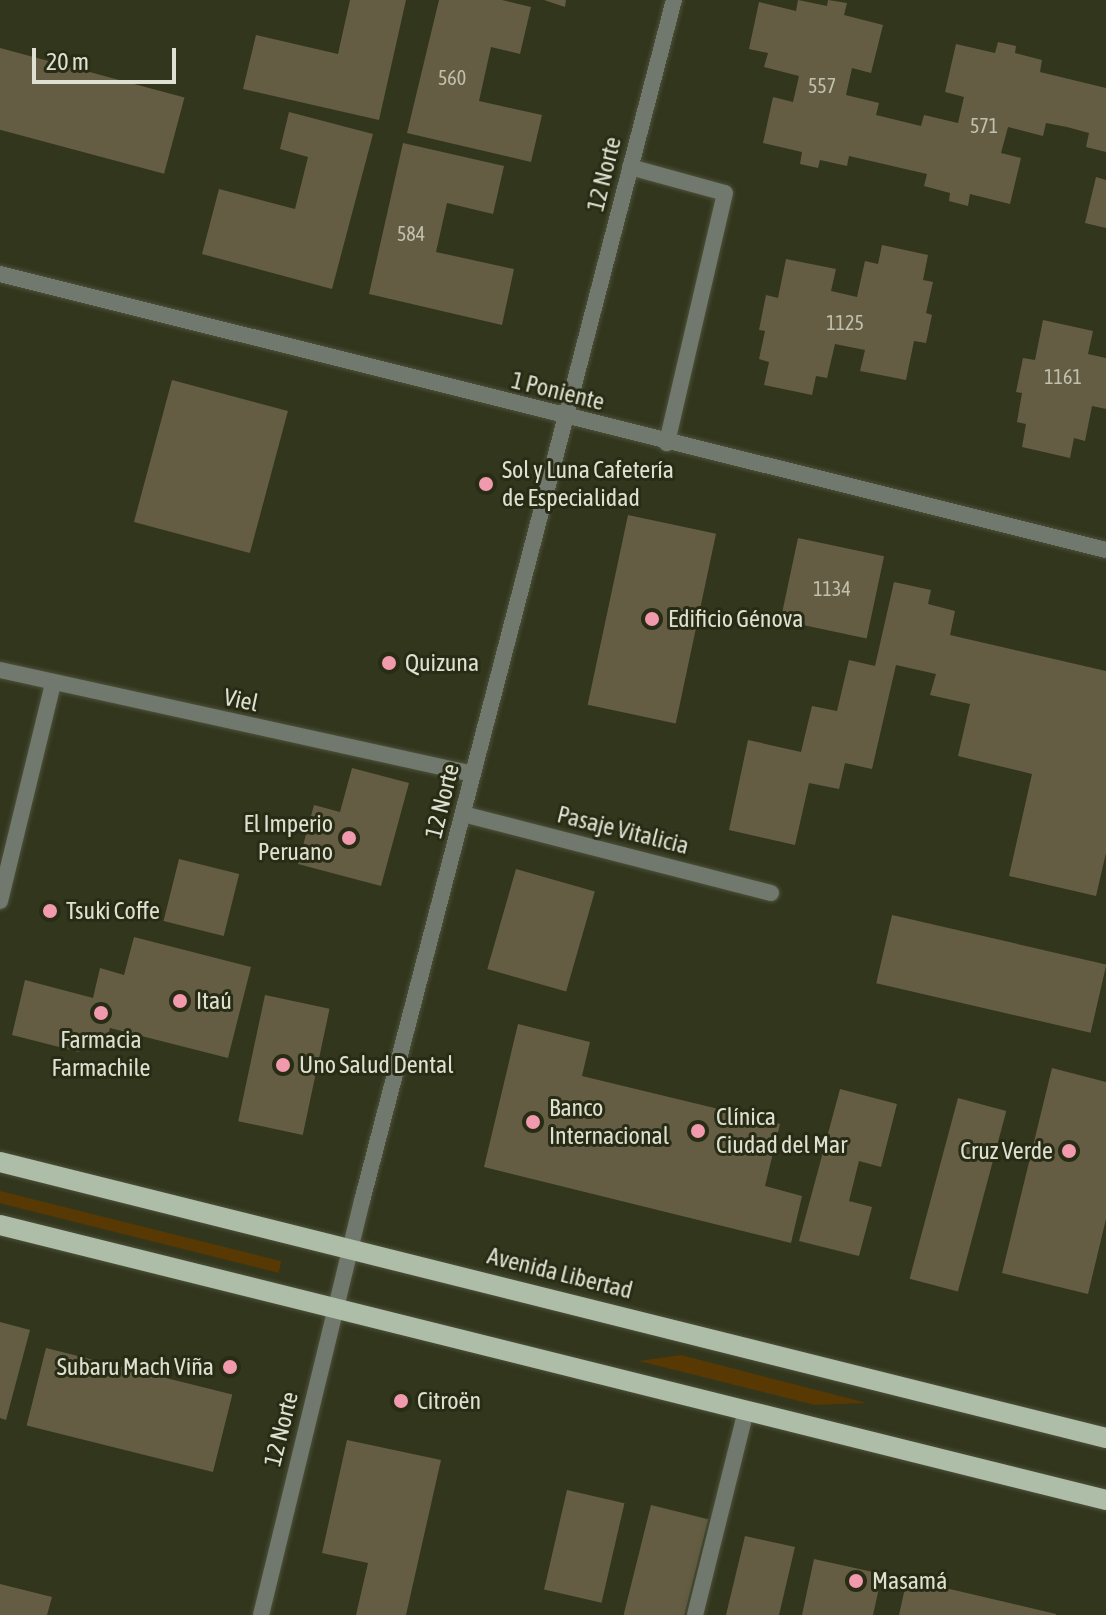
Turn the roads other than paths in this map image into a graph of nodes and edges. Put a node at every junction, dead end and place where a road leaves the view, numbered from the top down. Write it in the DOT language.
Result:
graph roads {
  1 [pos="674,0"];
  2 [pos="630,167"];
  3 [pos="0,274"];
  4 [pos="566,417"];
  5 [pos="667,443"];
  6 [pos="1106,550"];
  7 [pos="0,670"];
  8 [pos="53,684"];
  9 [pos="473,774"];
  10 [pos="463,814"];
  11 [pos="771,893"];
  12 [pos="0,901"];
  13 [pos="0,1162"];
  14 [pos="0,1225"];
  15 [pos="351,1249"];
  16 [pos="336,1309"];
  17 [pos="746,1411"];
  18 [pos="1106,1438"];
  19 [pos="1106,1500"];
  20 [pos="261,1615"];
  21 [pos="695,1615"];
  1 -- 2 [label="street, 12 Norte"];
  2 -- 4 [label="street, 12 Norte"];
  2 -- 5 [label="street"];
  3 -- 4 [label="street, 1 Poniente"];
  4 -- 5 [label="street, 1 Poniente"];
  4 -- 9 [label="street, 12 Norte"];
  5 -- 6 [label="street, 1 Poniente"];
  7 -- 8 [label="street, Viel"];
  8 -- 9 [label="street, Viel"];
  8 -- 12 [label="street"];
  9 -- 10 [label="street, 12 Norte"];
  10 -- 11 [label="street, Pasaje Vitalicia"];
  10 -- 15 [label="street, 12 Norte"];
  13 -- 15 [label="main road, Avenida Libertad"];
  14 -- 16 [label="main road"];
  15 -- 16 [label="street, 12 Norte"];
  15 -- 18 [label="main road, Avenida Libertad"];
  16 -- 17 [label="main road"];
  16 -- 20 [label="street, 12 Norte"];
  17 -- 19 [label="main road"];
  17 -- 21 [label="street"];
}
